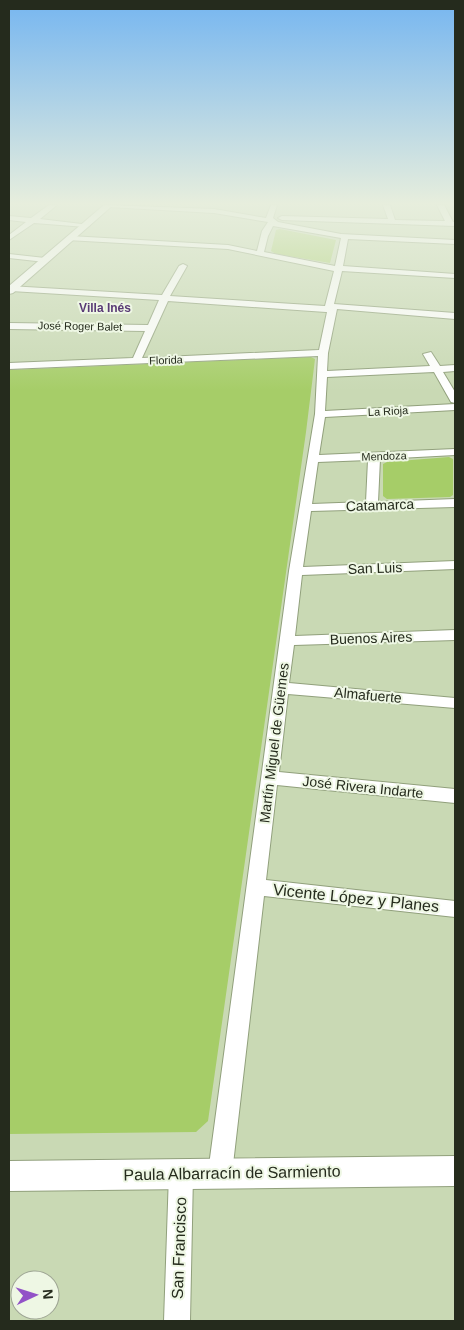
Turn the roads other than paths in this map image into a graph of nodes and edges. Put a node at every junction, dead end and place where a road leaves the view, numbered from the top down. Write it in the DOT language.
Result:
graph roads {
  1 [pos="36,267"];
  2 [pos="182,267"];
  3 [pos="328,267"];
  4 [pos="338,269"];
  5 [pos="455,276"];
  6 [pos="10,289"];
  7 [pos="165,298"];
  8 [pos="329,308"];
  9 [pos="455,316"];
  10 [pos="9,326"];
  11 [pos="151,328"];
  12 [pos="323,353"];
  13 [pos="428,354"];
  14 [pos="136,361"];
  15 [pos="9,366"];
  16 [pos="455,368"];
  17 [pos="437,369"];
  18 [pos="323,374"];
  19 [pos="455,400"];
  20 [pos="455,407"];
  21 [pos="320,414"];
  22 [pos="455,452"];
  23 [pos="374,456"];
  24 [pos="313,459"];
  25 [pos="455,503"];
  26 [pos="372,506"];
  27 [pos="305,508"];
  28 [pos="455,565"];
  29 [pos="296,571"];
  30 [pos="455,635"];
  31 [pos="287,641"];
  32 [pos="281,688"];
  33 [pos="455,703"];
  34 [pos="270,778"];
  35 [pos="455,796"];
  36 [pos="256,887"];
  37 [pos="455,909"];
  38 [pos="455,1170"];
  39 [pos="220,1173"];
  40 [pos="181,1174"];
  41 [pos="9,1176"];
  42 [pos="177,1321"];
  1 -- 6 [label="main road"];
  2 -- 7 [label="street"];
  3 -- 4 [label="street"];
  4 -- 5 [label="street"];
  4 -- 8 [label="street, Martín Miguel de Güemes"];
  6 -- 7 [label="street"];
  7 -- 8 [label="street"];
  7 -- 11 [label="street"];
  8 -- 9 [label="street"];
  8 -- 12 [label="street, Martín Miguel de Güemes"];
  10 -- 11 [label="street, José Roger Balet"];
  11 -- 14 [label="street"];
  12 -- 14 [label="street, Florida"];
  12 -- 18 [label="street, Martín Miguel de Güemes"];
  13 -- 17 [label="street"];
  14 -- 15 [label="street, Florida"];
  16 -- 17 [label="street"];
  17 -- 18 [label="street"];
  17 -- 19 [label="street"];
  18 -- 21 [label="street, Martín Miguel de Güemes"];
  20 -- 21 [label="street, La Rioja"];
  21 -- 24 [label="street, Martín Miguel de Güemes"];
  22 -- 23 [label="street, Mendoza"];
  23 -- 24 [label="street, Mendoza"];
  23 -- 26 [label="street"];
  24 -- 27 [label="street, Martín Miguel de Güemes"];
  25 -- 26 [label="street, Catamarca"];
  26 -- 27 [label="street, Catamarca"];
  27 -- 29 [label="street, Martín Miguel de Güemes"];
  28 -- 29 [label="street, San Luis"];
  29 -- 31 [label="street, Martín Miguel de Güemes"];
  30 -- 31 [label="street, Buenos Aires"];
  31 -- 32 [label="street, Martín Miguel de Güemes"];
  32 -- 33 [label="street, Almafuerte"];
  32 -- 34 [label="street, Martín Miguel de Güemes"];
  34 -- 35 [label="street, José Rivera Indarte"];
  34 -- 36 [label="street, Martín Miguel de Güemes"];
  36 -- 37 [label="street, Vicente López y Planes"];
  36 -- 39 [label="street, Martín Miguel de Güemes"];
  38 -- 39 [label="main road, Paula Albarracín de Sarmiento"];
  39 -- 40 [label="main road, Paula Albarracín de Sarmiento"];
  40 -- 41 [label="main road, Paula Albarracín de Sarmiento"];
  40 -- 42 [label="street, San Francisco"];
}
